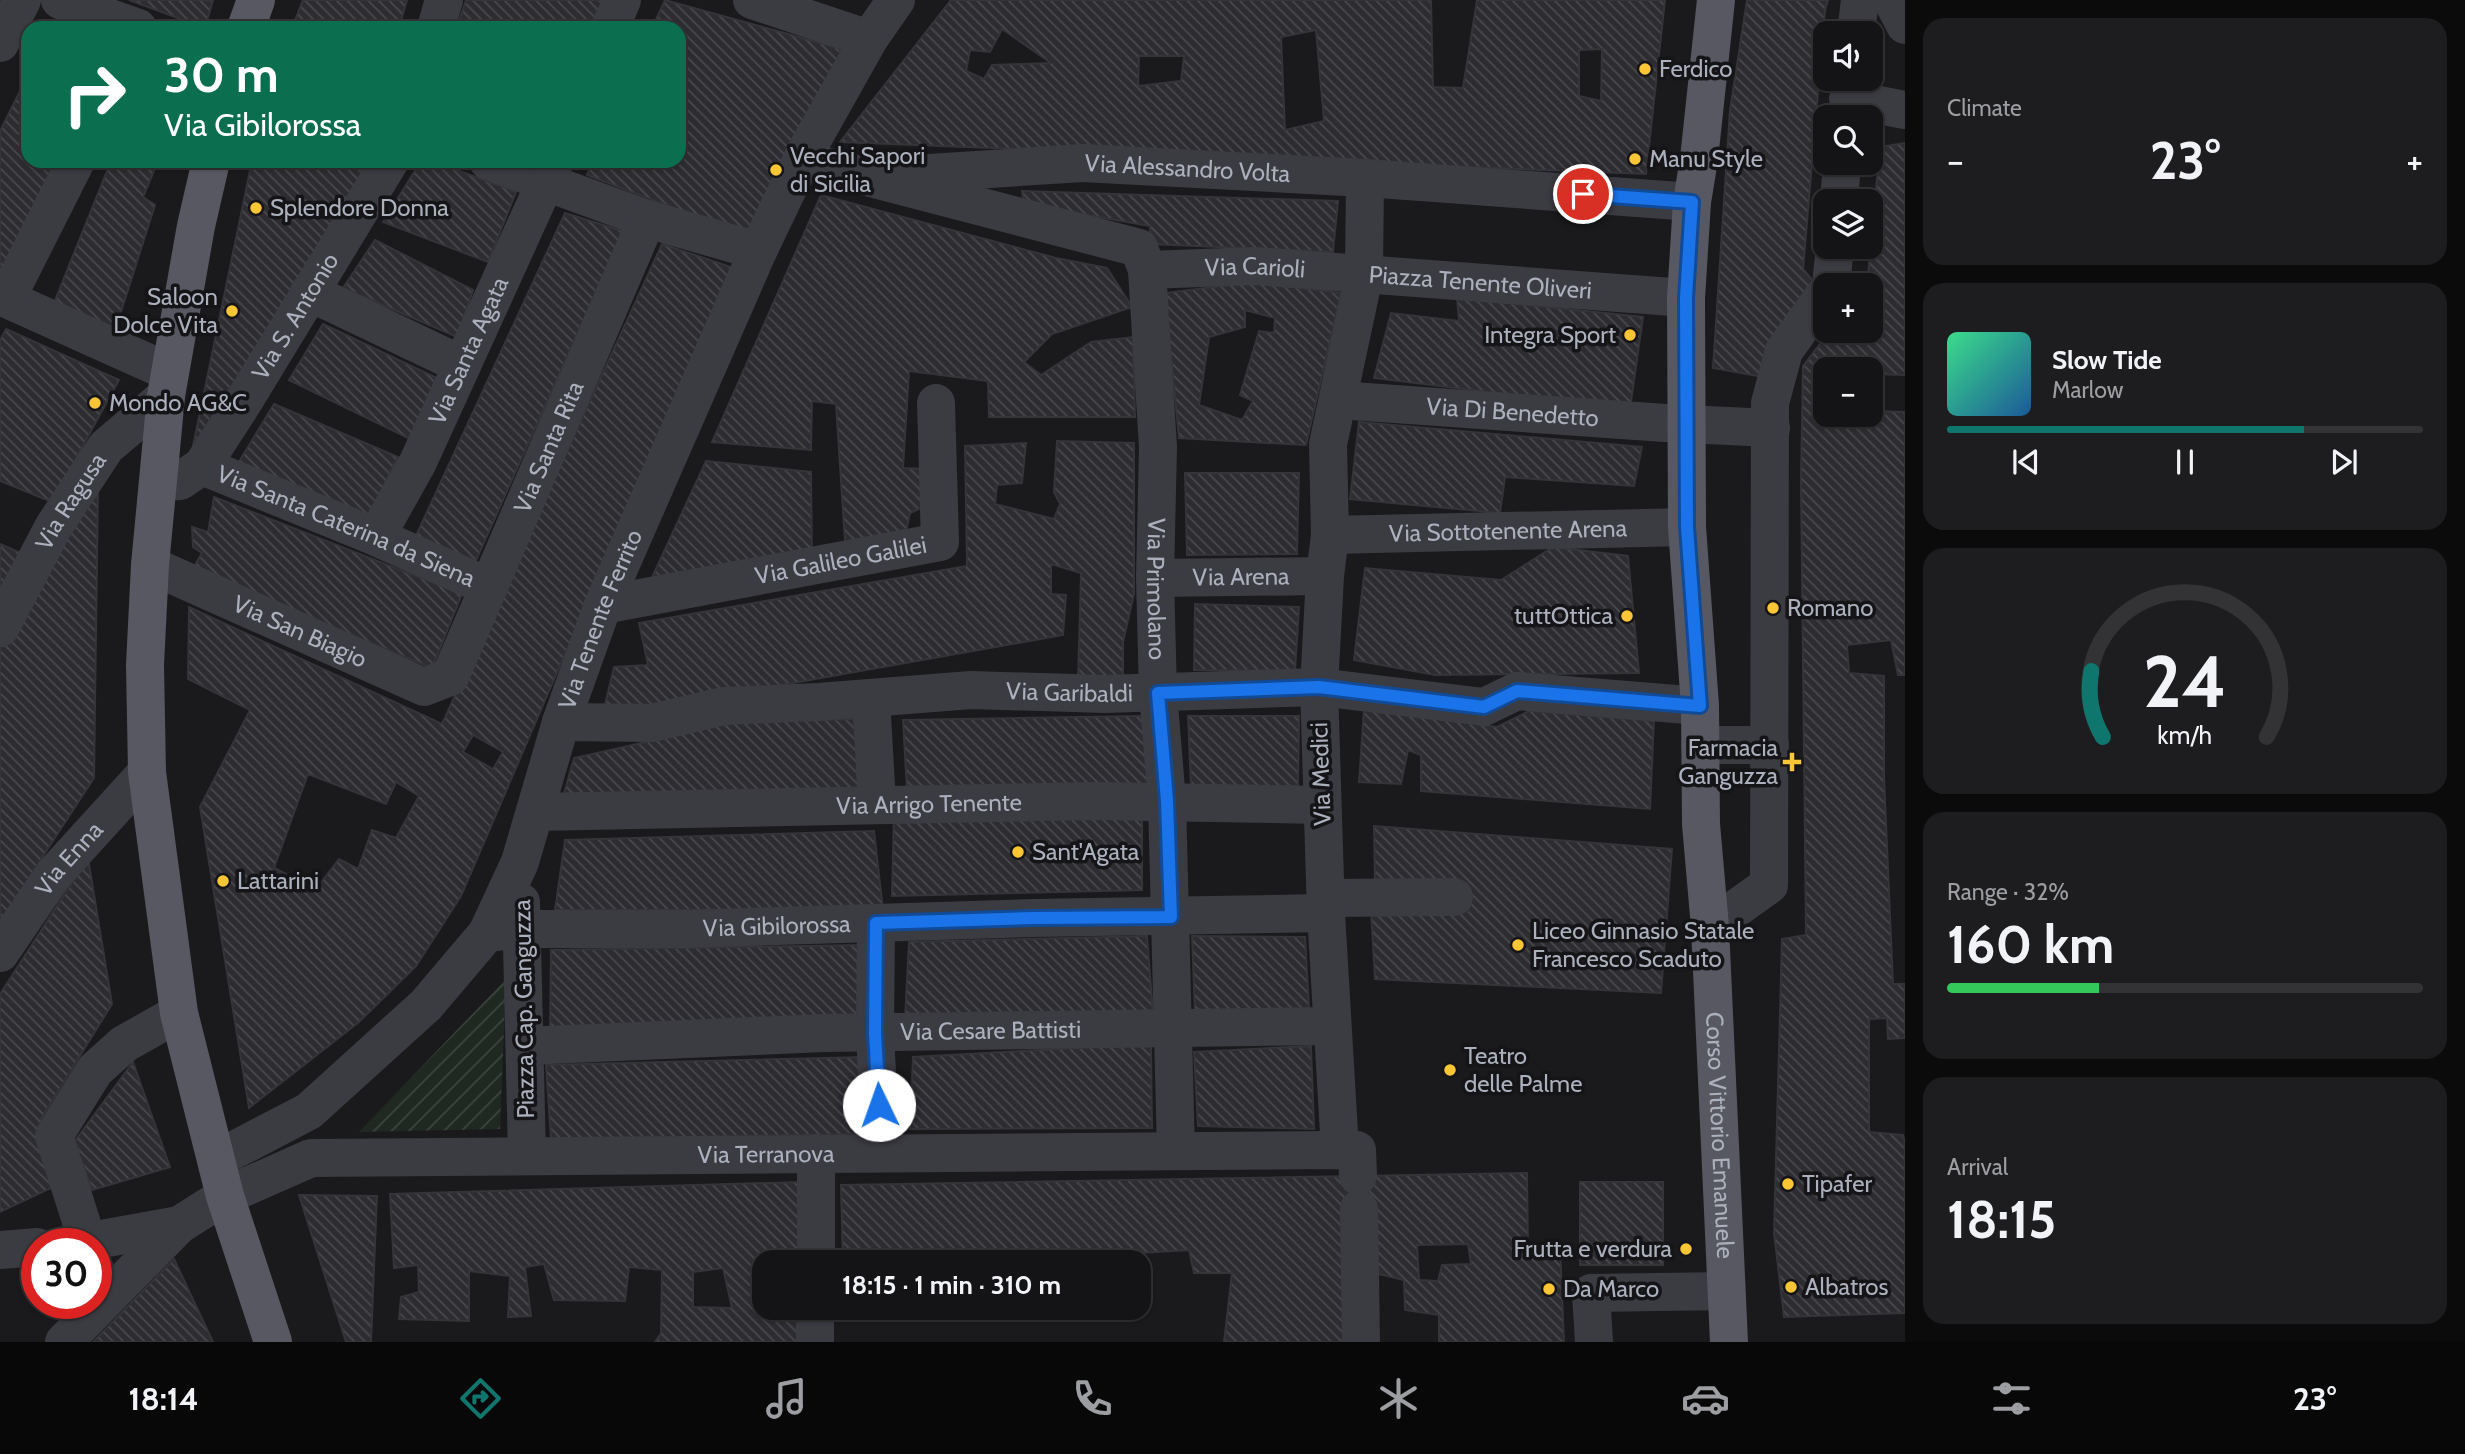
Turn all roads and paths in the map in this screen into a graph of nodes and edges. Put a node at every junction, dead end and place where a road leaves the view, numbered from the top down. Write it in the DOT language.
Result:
graph roads {
  1 [pos="22,0"];
  2 [pos="60,0"];
  3 [pos="257,0"];
  4 [pos="444,0"];
  5 [pos="622,0"];
  6 [pos="752,0"];
  7 [pos="896,0"];
  8 [pos="1716,0"];
  9 [pos="1860,0"];
  10 [pos="1892,0"];
  11 [pos="118,21"];
  12 [pos="249,21"];
  13 [pos="438,21"];
  14 [pos="613,21"];
  15 [pos="1857,21"];
  16 [pos="1905,25"];
  17 [pos="869,38"];
  18 [pos="0,43"];
  19 [pos="1848,98"];
  20 [pos="1905,110"];
  21 [pos="802,160"];
  22 [pos="1011,166"];
  23 [pos="72,168"];
  24 [pos="210,168"];
  25 [pos="386,168"];
  26 [pos="532,168"];
  27 [pos="551,171"];
  28 [pos="866,177"];
  29 [pos="1365,177"];
  30 [pos="1692,202"];
  31 [pos="1008,214"];
  32 [pos="647,219"];
  33 [pos="758,251"];
  34 [pos="1147,270"];
  35 [pos="1364,276"];
  36 [pos="309,292"];
  37 [pos="4,297"];
  38 [pos="1686,298"];
  39 [pos="1813,311"];
  40 [pos="462,365"];
  41 [pos="168,384"];
  42 [pos="1338,400"];
  43 [pos="936,403"];
  44 [pos="1687,425"];
  45 [pos="1771,428"];
  46 [pos="202,466"];
  47 [pos="159,482"];
  48 [pos="1687,527"];
  49 [pos="1330,535"];
  50 [pos="376,537"];
  51 [pos="150,565"];
  52 [pos="1325,576"];
  53 [pos="1155,578"];
  54 [pos="489,587"];
  55 [pos="603,605"];
  56 [pos="0,628"];
  57 [pos="450,677"];
  58 [pos="1319,687"];
  59 [pos="1158,693"];
  60 [pos="871,698"];
  61 [pos="1700,706"];
  62 [pos="561,722"];
  63 [pos="1700,745"];
  64 [pos="1770,745"];
  65 [pos="147,772"];
  66 [pos="1167,801"];
  67 [pos="877,803"];
  68 [pos="1322,805"];
  69 [pos="535,812"];
  70 [pos="1454,897"];
  71 [pos="1326,905"];
  72 [pos="1171,917"];
  73 [pos="876,923"];
  74 [pos="1710,927"];
  75 [pos="504,931"];
  76 [pos="0,953"];
  77 [pos="179,1013"];
  78 [pos="1332,1026"];
  79 [pos="1174,1027"];
  80 [pos="875,1033"];
  81 [pos="524,1046"];
  82 [pos="309,1111"];
  83 [pos="1176,1151"];
  84 [pos="816,1153"];
  85 [pos="881,1153"];
  86 [pos="527,1155"];
  87 [pos="311,1158"];
  88 [pos="217,1159"];
  89 [pos="1354,1171"];
  90 [pos="225,1196"];
  91 [pos="179,1225"];
  92 [pos="77,1228"];
  93 [pos="112,1238"];
  94 [pos="21,1248"];
  95 [pos="0,1250"];
  96 [pos="816,1250"];
  97 [pos="1726,1291"];
  98 [pos="815,1320"];
  99 [pos="64,1342"];
  100 [pos="273,1342"];
  101 [pos="815,1342"];
  102 [pos="1361,1342"];
  103 [pos="1594,1342"];
  104 [pos="1729,1342"];
  1 -- 18 [label="street"];
  2 -- 11 [label="street"];
  3 -- 12 [label="main road"];
  4 -- 13 [label="street"];
  5 -- 14 [label="street"];
  6 -- 17 [label="street"];
  7 -- 17 [label="street, Via Tenente Ferrito"];
  8 -- 30 [label="main road, Corso Vittorio Emanuele"];
  9 -- 15 [label="street"];
  10 -- 16 [label="street"];
  17 -- 21 [label="street, Via Tenente Ferrito"];
  19 -- 20 [label="street"];
  21 -- 28 [label="street"];
  21 -- 33 [label="street, Via Tenente Ferrito"];
  22 -- 28 [label="street, Via Alessandro Volta"];
  22 -- 29 [label="street, Via Alessandro Volta"];
  22 -- 31 [label="street"];
  23 -- 37 [label="street"];
  24 -- 41 [label="main road"];
  25 -- 36 [label="street, Via S. Antonio"];
  26 -- 27 [label="street"];
  27 -- 32 [label="street"];
  27 -- 40 [label="street, Via Santa Agata"];
  28 -- 31 [label="street"];
  29 -- 30 [label="street"];
  29 -- 35 [label="street, Piazza Tenente Oliveri"];
  30 -- 38 [label="main road, Corso Vittorio Emanuele"];
  31 -- 34 [label="street"];
  32 -- 33 [label="street"];
  32 -- 54 [label="street, Via Santa Rita"];
  33 -- 55 [label="street, Via Tenente Ferrito"];
  34 -- 35 [label="street, Via Carioli"];
  34 -- 53 [label="street, Via Primolano"];
  35 -- 38 [label="street, Piazza Tenente Oliveri"];
  35 -- 42 [label="street, Via Medici"];
  36 -- 40 [label="street"];
  36 -- 46 [label="street, Via S. Antonio"];
  37 -- 41 [label="street"];
  38 -- 44 [label="main road, Corso Vittorio Emanuele"];
  39 -- 45 [label="street"];
  40 -- 50 [label="street, Via Santa Agata"];
  41 -- 47 [label="main road"];
  41 -- 56 [label="street, Via Ragusa"];
  42 -- 44 [label="street, Via Di Benedetto"];
  42 -- 49 [label="street, Via Medici"];
  43 -- 55 [label="street, Via Galileo Galilei"];
  44 -- 45 [label="street, Via Di Benedetto"];
  44 -- 48 [label="main road, Corso Vittorio Emanuele"];
  45 -- 64 [label="street"];
  46 -- 47 [label="street"];
  46 -- 50 [label="street, Via Santa Caterina da Siena"];
  47 -- 51 [label="main road"];
  48 -- 49 [label="street, Via Sottotenente Arena"];
  48 -- 61 [label="main road, Corso Vittorio Emanuele"];
  49 -- 52 [label="street, Via Medici"];
  50 -- 54 [label="street, Via Santa Caterina da Siena"];
  51 -- 57 [label="street, Via San Biagio"];
  51 -- 65 [label="main road"];
  52 -- 53 [label="street, Via Arena"];
  52 -- 58 [label="street, Via Medici"];
  53 -- 59 [label="street, Via Primolano"];
  54 -- 57 [label="street, Via Santa Rita"];
  55 -- 62 [label="street, Via Tenente Ferrito"];
  58 -- 59 [label="street, Via Garibaldi"];
  58 -- 61 [label="street, Via Garibaldi"];
  58 -- 68 [label="street, Via Medici"];
  59 -- 60 [label="street, Via Garibaldi"];
  59 -- 66 [label="street, Via Primolano"];
  60 -- 62 [label="street, Via Garibaldi"];
  60 -- 67 [label="street"];
  61 -- 63 [label="main road, Corso Vittorio Emanuele"];
  62 -- 69 [label="street, Via Tenente Ferrito"];
  63 -- 64 [label="street"];
  63 -- 74 [label="main road, Corso Vittorio Emanuele"];
  64 -- 74 [label="street"];
  65 -- 76 [label="street, Via Enna"];
  65 -- 77 [label="main road"];
  66 -- 67 [label="street, Via Arrigo Tenente"];
  66 -- 68 [label="street, Via Arrigo Tenente"];
  66 -- 72 [label="street, Via Primolano"];
  67 -- 69 [label="street, Via Arrigo Tenente"];
  68 -- 71 [label="street, Via Medici"];
  69 -- 75 [label="street, Via Tenente Ferrito"];
  70 -- 71 [label="street, Via Gibilorossa"];
  71 -- 72 [label="street, Via Gibilorossa"];
  71 -- 78 [label="street, Via Medici"];
  72 -- 73 [label="street, Via Gibilorossa"];
  72 -- 79 [label="street, Via Primolano"];
  73 -- 75 [label="street, Via Gibilorossa"];
  73 -- 80 [label="street"];
  74 -- 97 [label="main road, Corso Vittorio Emanuele"];
  75 -- 81 [label="street, Piazza Cap. Ganguzza"];
  75 -- 82 [label="street, Via Tenente Ferrito"];
  77 -- 88 [label="main road"];
  77 -- 92 [label="street"];
  78 -- 79 [label="street, Via Cesare Battisti"];
  78 -- 89 [label="street, Via Medici"];
  79 -- 80 [label="street, Via Cesare Battisti"];
  79 -- 83 [label="street, Via Primolano"];
  80 -- 81 [label="street, Via Cesare Battisti"];
  80 -- 85 [label="street"];
  81 -- 86 [label="street, Piazza Cap. Ganguzza"];
  82 -- 87 [label="street"];
  82 -- 88 [label="street, Via Tenente Ferrito"];
  83 -- 85 [label="street, Via Terranova"];
  83 -- 89 [label="street, Via Terranova"];
  84 -- 85 [label="street, Via Terranova"];
  84 -- 86 [label="street, Via Terranova"];
  84 -- 96 [label="street"];
  86 -- 87 [label="street, Via Terranova"];
  87 -- 90 [label="street, Via Terranova"];
  88 -- 90 [label="main road"];
  89 -- 102 [label="street, Via Medici"];
  90 -- 91 [label="street, Via Terranova"];
  90 -- 100 [label="main road"];
  91 -- 93 [label="street"];
  91 -- 99 [label="street"];
  94 -- 95 [label="street"];
  97 -- 103 [label="street"];
  97 -- 104 [label="main road, Corso Vittorio Emanuele"];
  98 -- 101 [label="street"];
}
